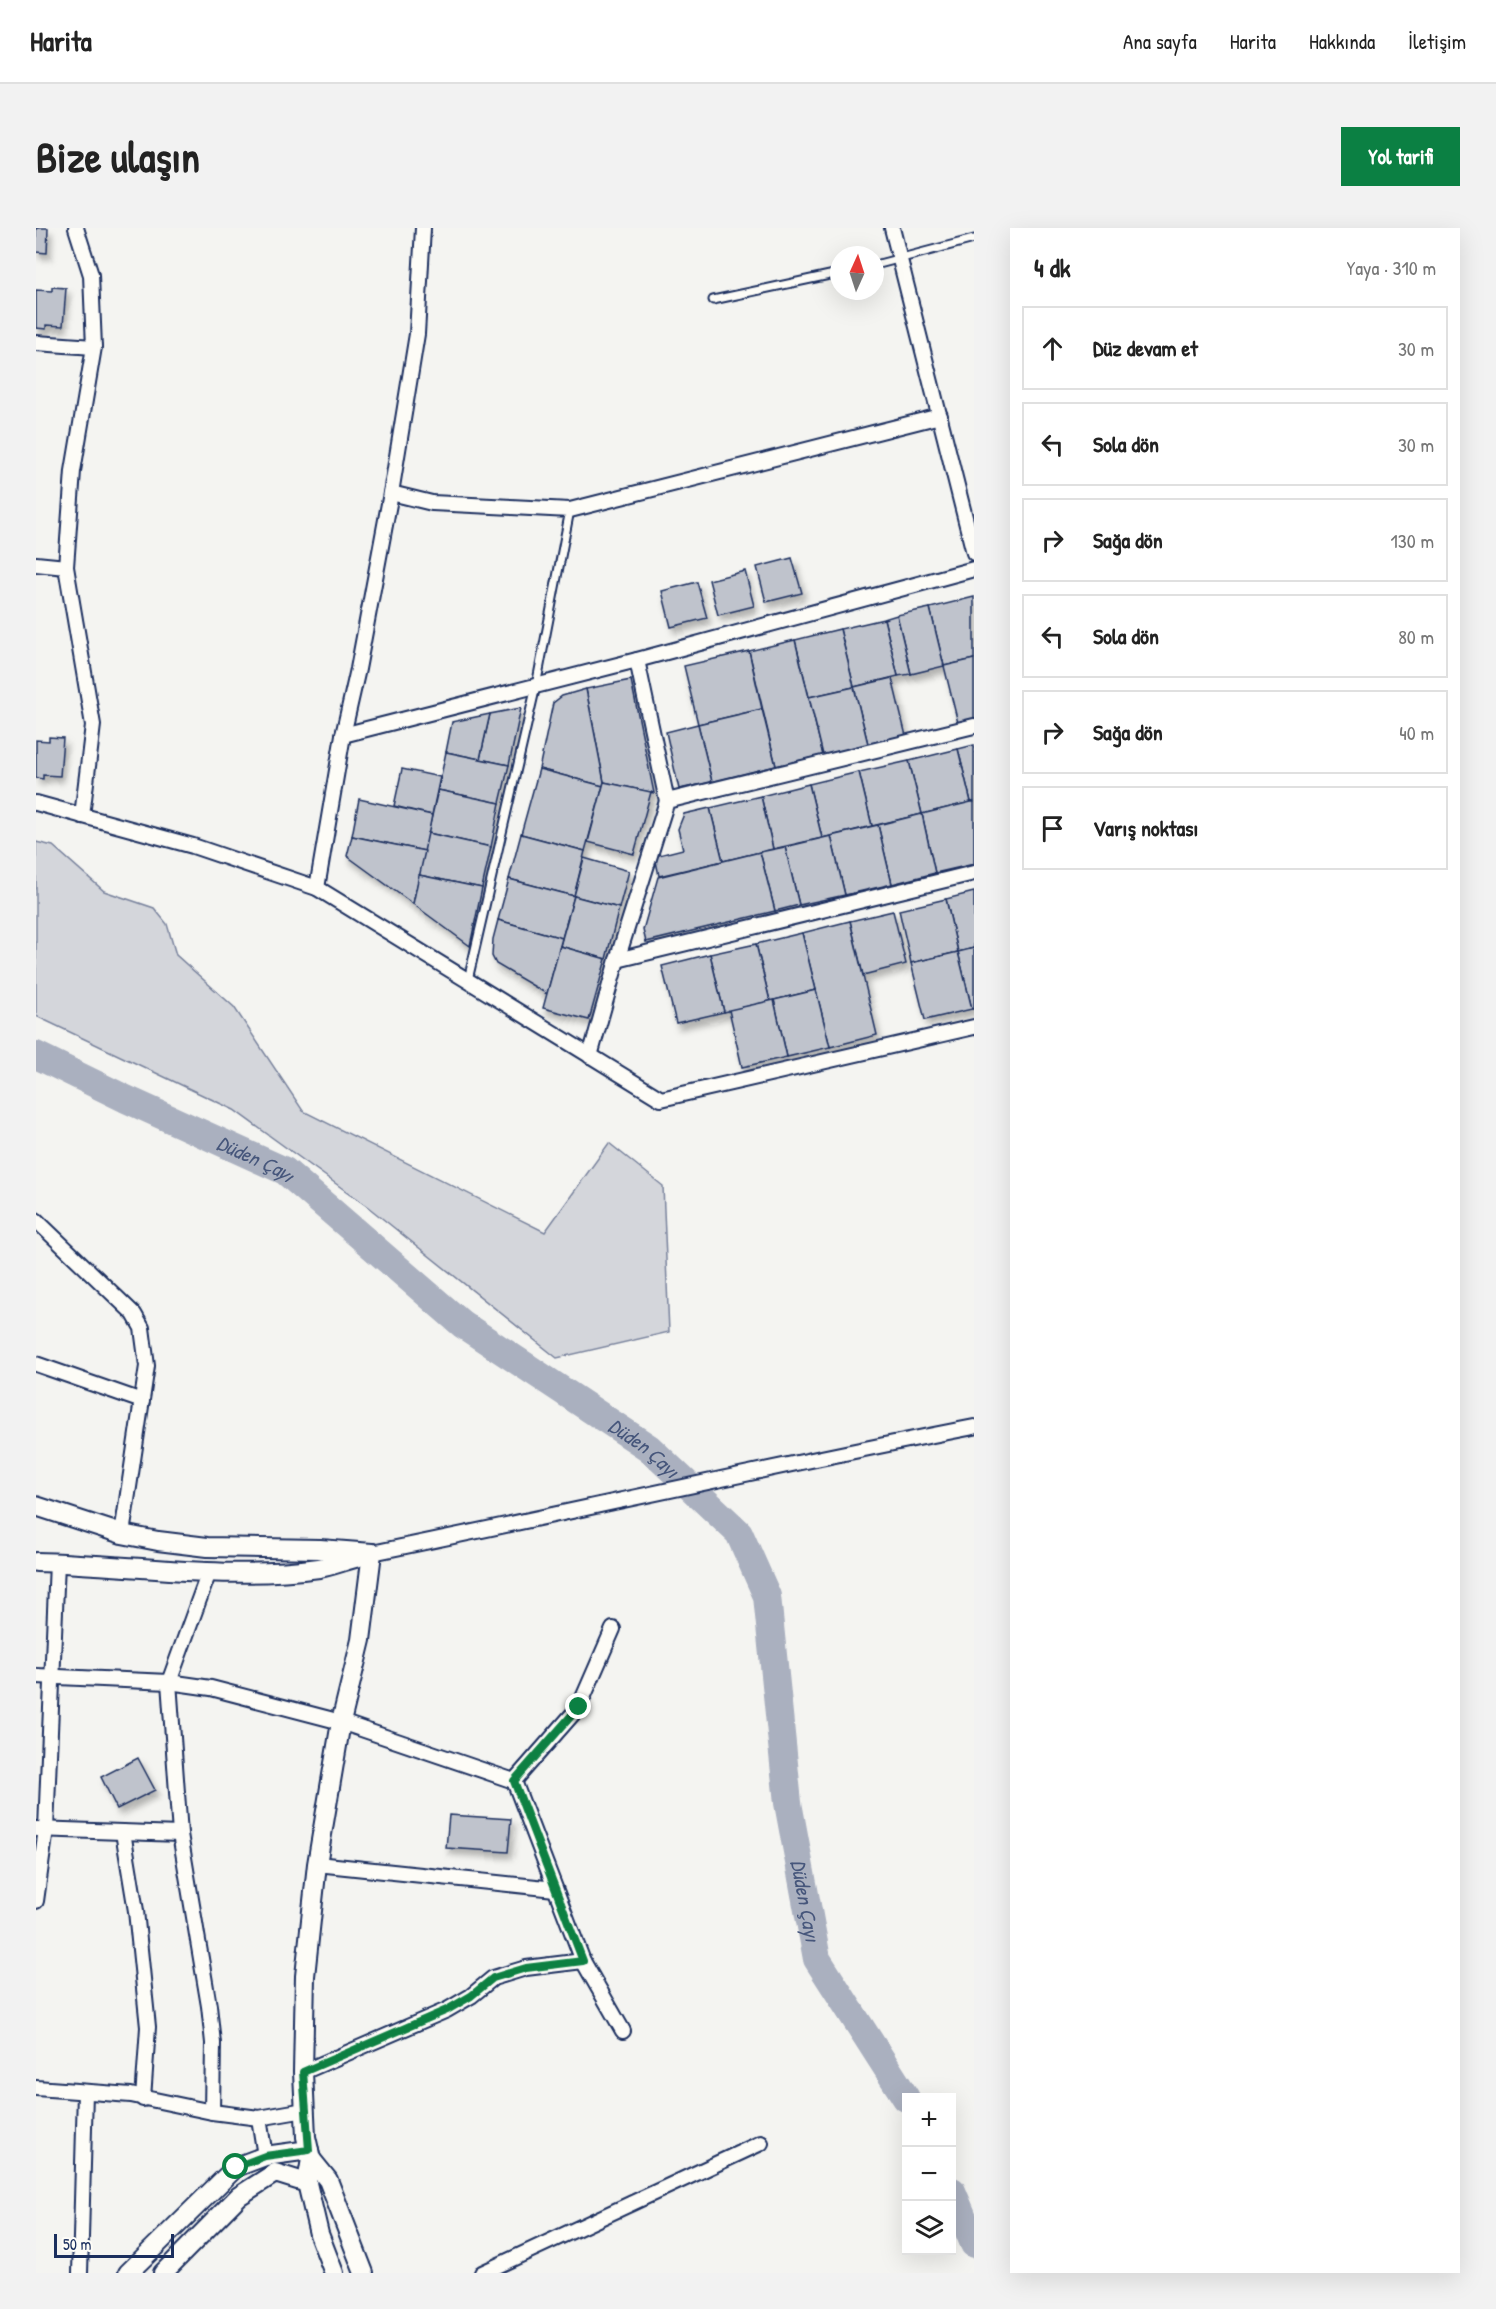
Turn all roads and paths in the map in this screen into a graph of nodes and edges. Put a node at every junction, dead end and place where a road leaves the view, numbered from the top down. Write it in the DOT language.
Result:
graph roads {
  1 [pos="76,228"];
  2 [pos="423,228"];
  3 [pos="892,228"];
  4 [pos="974,239"];
  5 [pos="900,260"];
  6 [pos="884,263"];
  7 [pos="830,275"];
  8 [pos="713,300"];
  9 [pos="36,343"];
  10 [pos="94,347"];
  11 [pos="940,416"];
  12 [pos="391,493"];
  13 [pos="570,510"];
  14 [pos="974,553"];
  15 [pos="36,564"];
  16 [pos="66,567"];
  17 [pos="974,570"];
  18 [pos="637,660"];
  19 [pos="536,686"];
  20 [pos="974,726"];
  21 [pos="343,735"];
  22 [pos="667,801"];
  23 [pos="36,803"];
  24 [pos="82,816"];
  25 [pos="974,873"];
  26 [pos="317,888"];
  27 [pos="617,960"];
  28 [pos="468,981"];
  29 [pos="974,1027"];
  30 [pos="590,1056"];
  31 [pos="36,1220"];
  32 [pos="36,1364"];
  33 [pos="142,1401"];
  34 [pos="974,1427"];
  35 [pos="36,1506"];
  36 [pos="122,1534"];
  37 [pos="372,1553"];
  38 [pos="36,1562"];
  39 [pos="57,1562"];
  40 [pos="209,1572"];
  41 [pos="613,1629"];
  42 [pos="36,1676"];
  43 [pos="54,1676"];
  44 [pos="170,1682"];
  45 [pos="341,1722"];
  46 [pos="514,1781"];
  47 [pos="41,1829"];
  48 [pos="123,1832"];
  49 [pos="180,1834"];
  50 [pos="317,1864"];
  51 [pos="555,1889"];
  52 [pos="36,1900"];
  53 [pos="583,1961"];
  54 [pos="622,2031"];
  55 [pos="303,2072"];
  56 [pos="36,2088"];
  57 [pos="85,2092"];
  58 [pos="143,2099"];
  59 [pos="305,2110"];
  60 [pos="212,2112"];
  61 [pos="259,2118"];
  62 [pos="761,2143"];
  63 [pos="307,2153"];
  64 [pos="265,2156"];
  65 [pos="275,2173"];
  66 [pos="307,2183"];
  67 [pos="80,2273"];
  68 [pos="128,2273"];
  69 [pos="163,2273"];
  70 [pos="334,2273"];
  71 [pos="364,2273"];
  72 [pos="482,2273"];
  1 -- 10 [label="street"];
  2 -- 12 [label="street"];
  3 -- 5 [label="street"];
  4 -- 5 [label="lane"];
  5 -- 6 [label="lane"];
  5 -- 11 [label="street"];
  7 -- 8 [label="lane"];
  9 -- 10 [label="street"];
  10 -- 16 [label="street"];
  11 -- 13 [label="street"];
  11 -- 14 [label="street"];
  12 -- 13 [label="street"];
  12 -- 21 [label="street"];
  13 -- 19 [label="lane"];
  15 -- 16 [label="street"];
  16 -- 24 [label="street"];
  17 -- 18 [label="street"];
  18 -- 19 [label="street"];
  18 -- 22 [label="street"];
  19 -- 21 [label="street"];
  19 -- 28 [label="lane"];
  20 -- 22 [label="street"];
  21 -- 26 [label="street"];
  22 -- 27 [label="street"];
  23 -- 24 [label="street"];
  24 -- 26 [label="street"];
  25 -- 27 [label="street"];
  26 -- 28 [label="street"];
  27 -- 30 [label="street"];
  28 -- 30 [label="street"];
  29 -- 30 [label="street"];
  31 -- 33 [label="street"];
  32 -- 33 [label="street"];
  33 -- 36 [label="street"];
  34 -- 37 [label="street"];
  35 -- 36 [label="main road"];
  36 -- 37 [label="main road"];
  37 -- 40 [label="main road"];
  37 -- 45 [label="main road"];
  38 -- 39 [label="main road"];
  39 -- 40 [label="main road"];
  39 -- 43 [label="street"];
  40 -- 44 [label="street"];
  41 -- 46 [label="street"];
  42 -- 43 [label="street"];
  43 -- 44 [label="street"];
  43 -- 47 [label="street"];
  44 -- 45 [label="street"];
  44 -- 49 [label="street"];
  45 -- 46 [label="street"];
  45 -- 50 [label="main road"];
  46 -- 51 [label="street"];
  47 -- 48 [label="street"];
  47 -- 52 [label="street"];
  48 -- 49 [label="street"];
  48 -- 58 [label="street"];
  49 -- 60 [label="street"];
  50 -- 51 [label="street"];
  50 -- 55 [label="main road"];
  51 -- 53 [label="street"];
  53 -- 54 [label="street"];
  53 -- 55 [label="street"];
  55 -- 59 [label="main road"];
  56 -- 57 [label="street"];
  57 -- 58 [label="street"];
  57 -- 67 [label="street"];
  58 -- 60 [label="street"];
  59 -- 61 [label="street"];
  59 -- 63 [label="main road"];
  60 -- 61 [label="street"];
  61 -- 64 [label="street"];
  62 -- 72 [label="street"];
  63 -- 64 [label="main road"];
  63 -- 65 [label="main road"];
  63 -- 66 [label="main road"];
  63 -- 71 [label="main road"];
  64 -- 65 [label="main road"];
  64 -- 68 [label="main road"];
  65 -- 66 [label="main road"];
  65 -- 69 [label="main road"];
  66 -- 70 [label="main road"];
}
